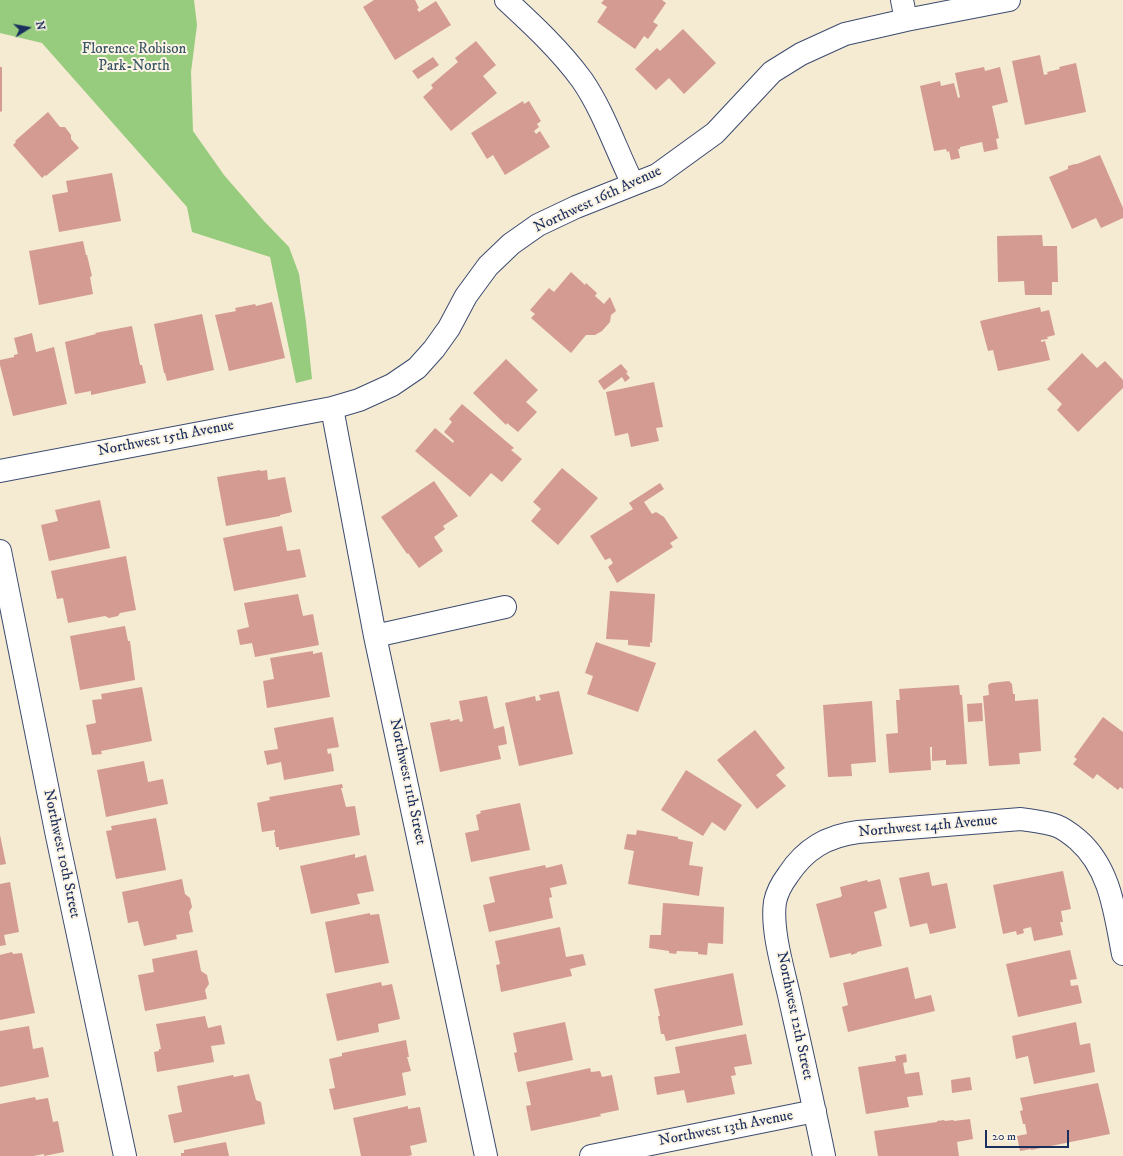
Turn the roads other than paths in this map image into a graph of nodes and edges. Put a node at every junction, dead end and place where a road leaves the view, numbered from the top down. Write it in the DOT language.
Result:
graph roads {
  1 [pos="506,0"];
  2 [pos="1009,0"];
  3 [pos="904,10"];
  4 [pos="633,184"];
  5 [pos="332,408"];
  6 [pos="0,470"];
  7 [pos="0,551"];
  8 [pos="505,607"];
  9 [pos="375,636"];
  10 [pos="786,877"];
  11 [pos="1123,954"];
  12 [pos="815,1111"];
  13 [pos="125,1156"];
  14 [pos="486,1156"];
  15 [pos="591,1156"];
  16 [pos="824,1156"];
  1 -- 4 [label="street"];
  2 -- 3 [label="street, Northwest 16th Avenue"];
  3 -- 4 [label="street, Northwest 16th Avenue"];
  4 -- 5 [label="street, Northwest 16th Avenue"];
  5 -- 6 [label="street, Northwest 15th Avenue"];
  5 -- 9 [label="street, Northwest 11th Street"];
  7 -- 13 [label="street, Northwest 10th Street"];
  8 -- 9 [label="street"];
  9 -- 14 [label="street, Northwest 11th Street"];
  10 -- 11 [label="street, Northwest 14th Avenue"];
  10 -- 12 [label="street, Northwest 12th Street"];
  12 -- 15 [label="street, Northwest 13th Avenue"];
  12 -- 16 [label="street, Northwest 12th Street"];
}
